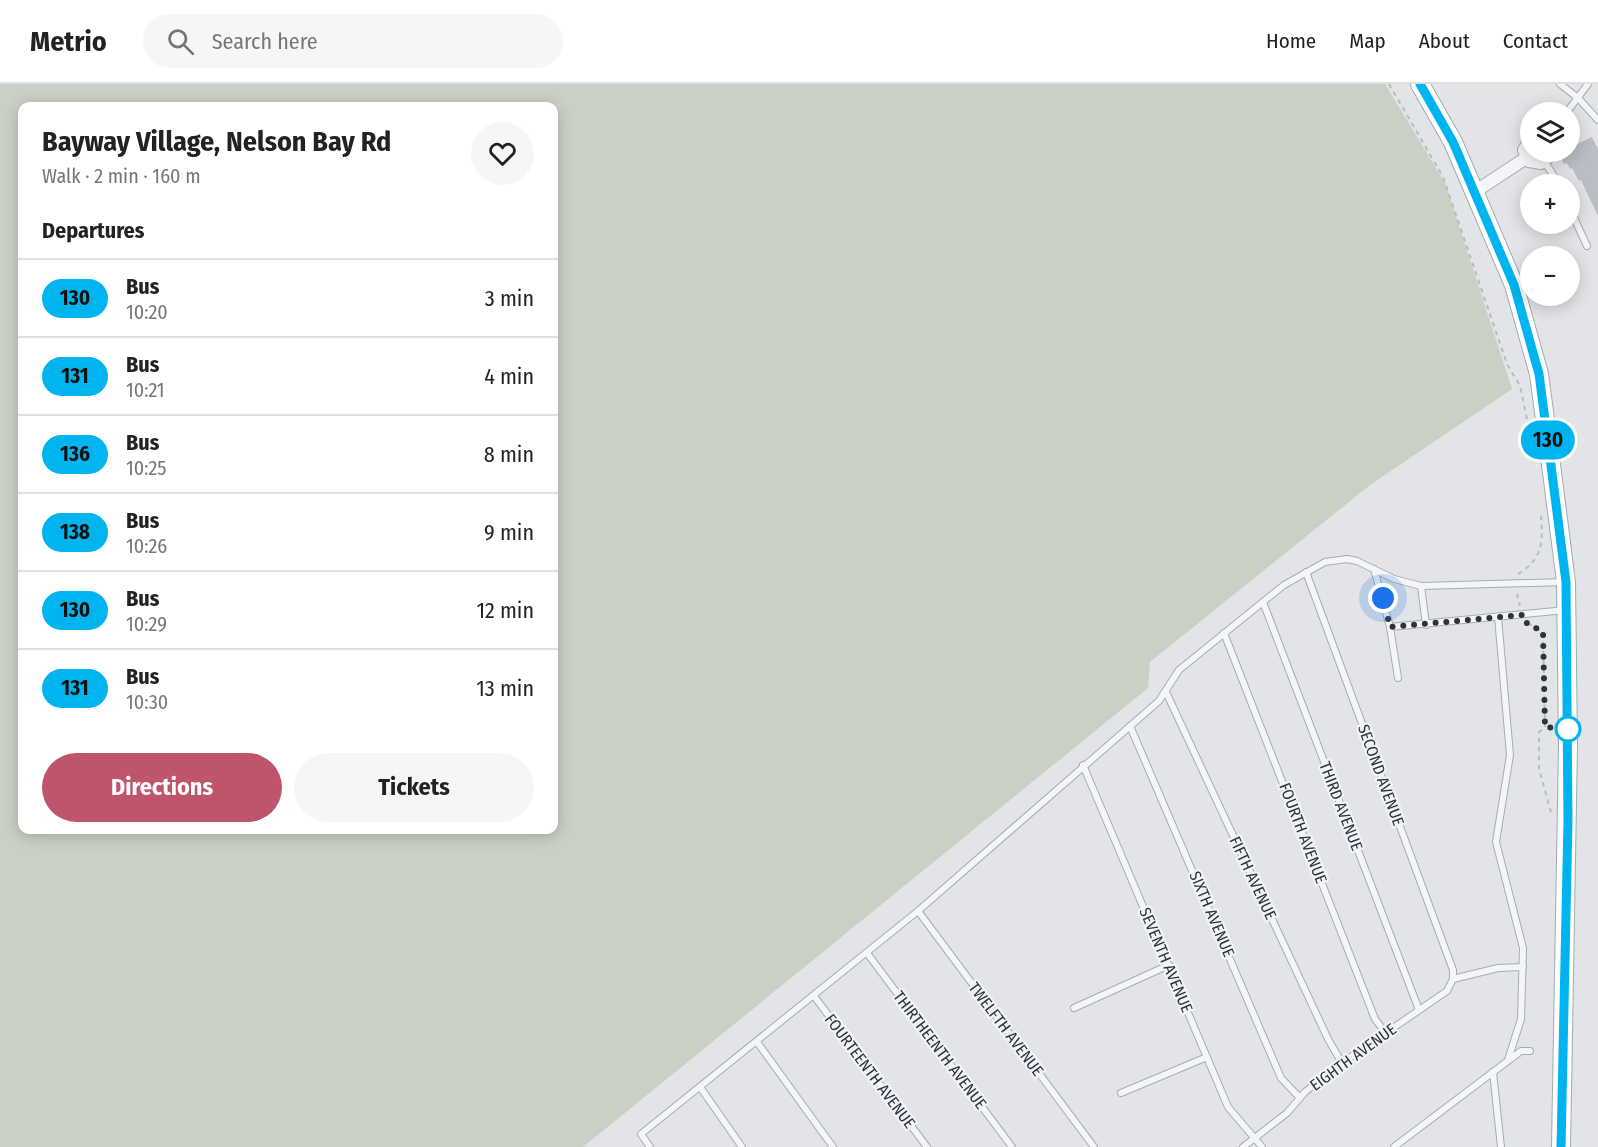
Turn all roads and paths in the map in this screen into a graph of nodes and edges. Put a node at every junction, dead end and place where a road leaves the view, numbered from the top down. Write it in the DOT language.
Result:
graph roads {
  1 [pos="1389,84"];
  2 [pos="1420,84"];
  3 [pos="1560,84"];
  4 [pos="1588,84"];
  5 [pos="1578,98"];
  6 [pos="1575,102"];
  7 [pos="1598,120"];
  8 [pos="1520,162"];
  9 [pos="1476,192"];
  10 [pos="1580,231"];
  11 [pos="1587,246"];
  12 [pos="1532,448"];
  13 [pos="1540,511"];
  14 [pos="1374,569"];
  15 [pos="1306,572"];
  16 [pos="1566,582"];
  17 [pos="1517,584"];
  18 [pos="1421,586"];
  19 [pos="1263,602"];
  20 [pos="1566,610"];
  21 [pos="1522,615"];
  22 [pos="1498,617"];
  23 [pos="1426,625"];
  24 [pos="1390,627"];
  25 [pos="1224,633"];
  26 [pos="1398,678"];
  27 [pos="1166,692"];
  28 [pos="1130,726"];
  29 [pos="1083,765"];
  30 [pos="1551,812"];
  31 [pos="918,911"];
  32 [pos="867,953"];
  33 [pos="1169,965"];
  34 [pos="1523,967"];
  35 [pos="1453,980"];
  36 [pos="814,996"];
  37 [pos="1074,1008"];
  38 [pos="1419,1010"];
  39 [pos="1384,1032"];
  40 [pos="757,1042"];
  41 [pos="1530,1050"];
  42 [pos="1208,1057"];
  43 [pos="1508,1060"];
  44 [pos="1342,1063"];
  45 [pos="1493,1072"];
  46 [pos="700,1087"];
  47 [pos="1121,1093"];
  48 [pos="1300,1098"];
  49 [pos="1255,1138"];
  50 [pos="650,1147"];
  51 [pos="742,1147"];
  52 [pos="832,1147"];
  53 [pos="927,1147"];
  54 [pos="1012,1147"];
  55 [pos="1094,1147"];
  56 [pos="1243,1147"];
  57 [pos="1262,1147"];
  58 [pos="1394,1147"];
  59 [pos="1501,1147"];
  60 [pos="1561,1147"];
  1 -- 12 [label="path"];
  2 -- 9 [label="main road"];
  3 -- 5 [label="lane"];
  4 -- 5 [label="lane"];
  5 -- 6 [label="lane"];
  5 -- 7 [label="lane"];
  8 -- 9 [label="street"];
  9 -- 16 [label="main road"];
  10 -- 11 [label="lane"];
  13 -- 17 [label="path"];
  14 -- 15 [label="lane"];
  14 -- 18 [label="lane"];
  14 -- 24 [label="lane"];
  15 -- 19 [label="lane"];
  15 -- 35 [label="lane, SECOND AVENUE"];
  16 -- 17 [label="lane"];
  16 -- 20 [label="main road"];
  17 -- 18 [label="lane"];
  17 -- 21 [label="path"];
  18 -- 23 [label="lane"];
  19 -- 25 [label="lane"];
  19 -- 38 [label="lane, THIRD AVENUE"];
  20 -- 21 [label="lane"];
  20 -- 60 [label="main road"];
  21 -- 22 [label="lane"];
  21 -- 30 [label="path"];
  22 -- 23 [label="lane"];
  22 -- 34 [label="lane"];
  23 -- 24 [label="lane"];
  24 -- 26 [label="lane"];
  25 -- 27 [label="lane"];
  25 -- 39 [label="lane, FOURTH AVENUE"];
  27 -- 28 [label="lane"];
  27 -- 44 [label="lane, FIFTH AVENUE"];
  28 -- 29 [label="lane"];
  28 -- 48 [label="lane, SIXTH AVENUE"];
  29 -- 31 [label="lane"];
  29 -- 33 [label="lane, SEVENTH AVENUE"];
  31 -- 32 [label="lane"];
  31 -- 55 [label="lane, TWELFTH AVENUE"];
  32 -- 36 [label="lane"];
  32 -- 54 [label="lane, THIRTHEENTH AVENUE"];
  33 -- 37 [label="lane"];
  33 -- 42 [label="lane, SEVENTH AVENUE"];
  34 -- 35 [label="lane"];
  34 -- 43 [label="lane"];
  35 -- 38 [label="lane, EIGHTH AVENUE"];
  36 -- 40 [label="lane"];
  36 -- 53 [label="lane, FOURTEENTH AVENUE"];
  38 -- 39 [label="lane, EIGHTH AVENUE"];
  39 -- 44 [label="lane, EIGHTH AVENUE"];
  40 -- 46 [label="lane"];
  40 -- 52 [label="lane"];
  41 -- 43 [label="lane"];
  42 -- 47 [label="lane"];
  42 -- 49 [label="lane, SEVENTH AVENUE"];
  43 -- 45 [label="lane"];
  44 -- 48 [label="lane, EIGHTH AVENUE"];
  45 -- 58 [label="lane"];
  45 -- 59 [label="lane"];
  46 -- 50 [label="lane"];
  46 -- 51 [label="lane"];
  48 -- 49 [label="lane, EIGHTH AVENUE"];
  49 -- 56 [label="lane, EIGHTH AVENUE"];
  49 -- 57 [label="lane, SEVENTH AVENUE"];
}
